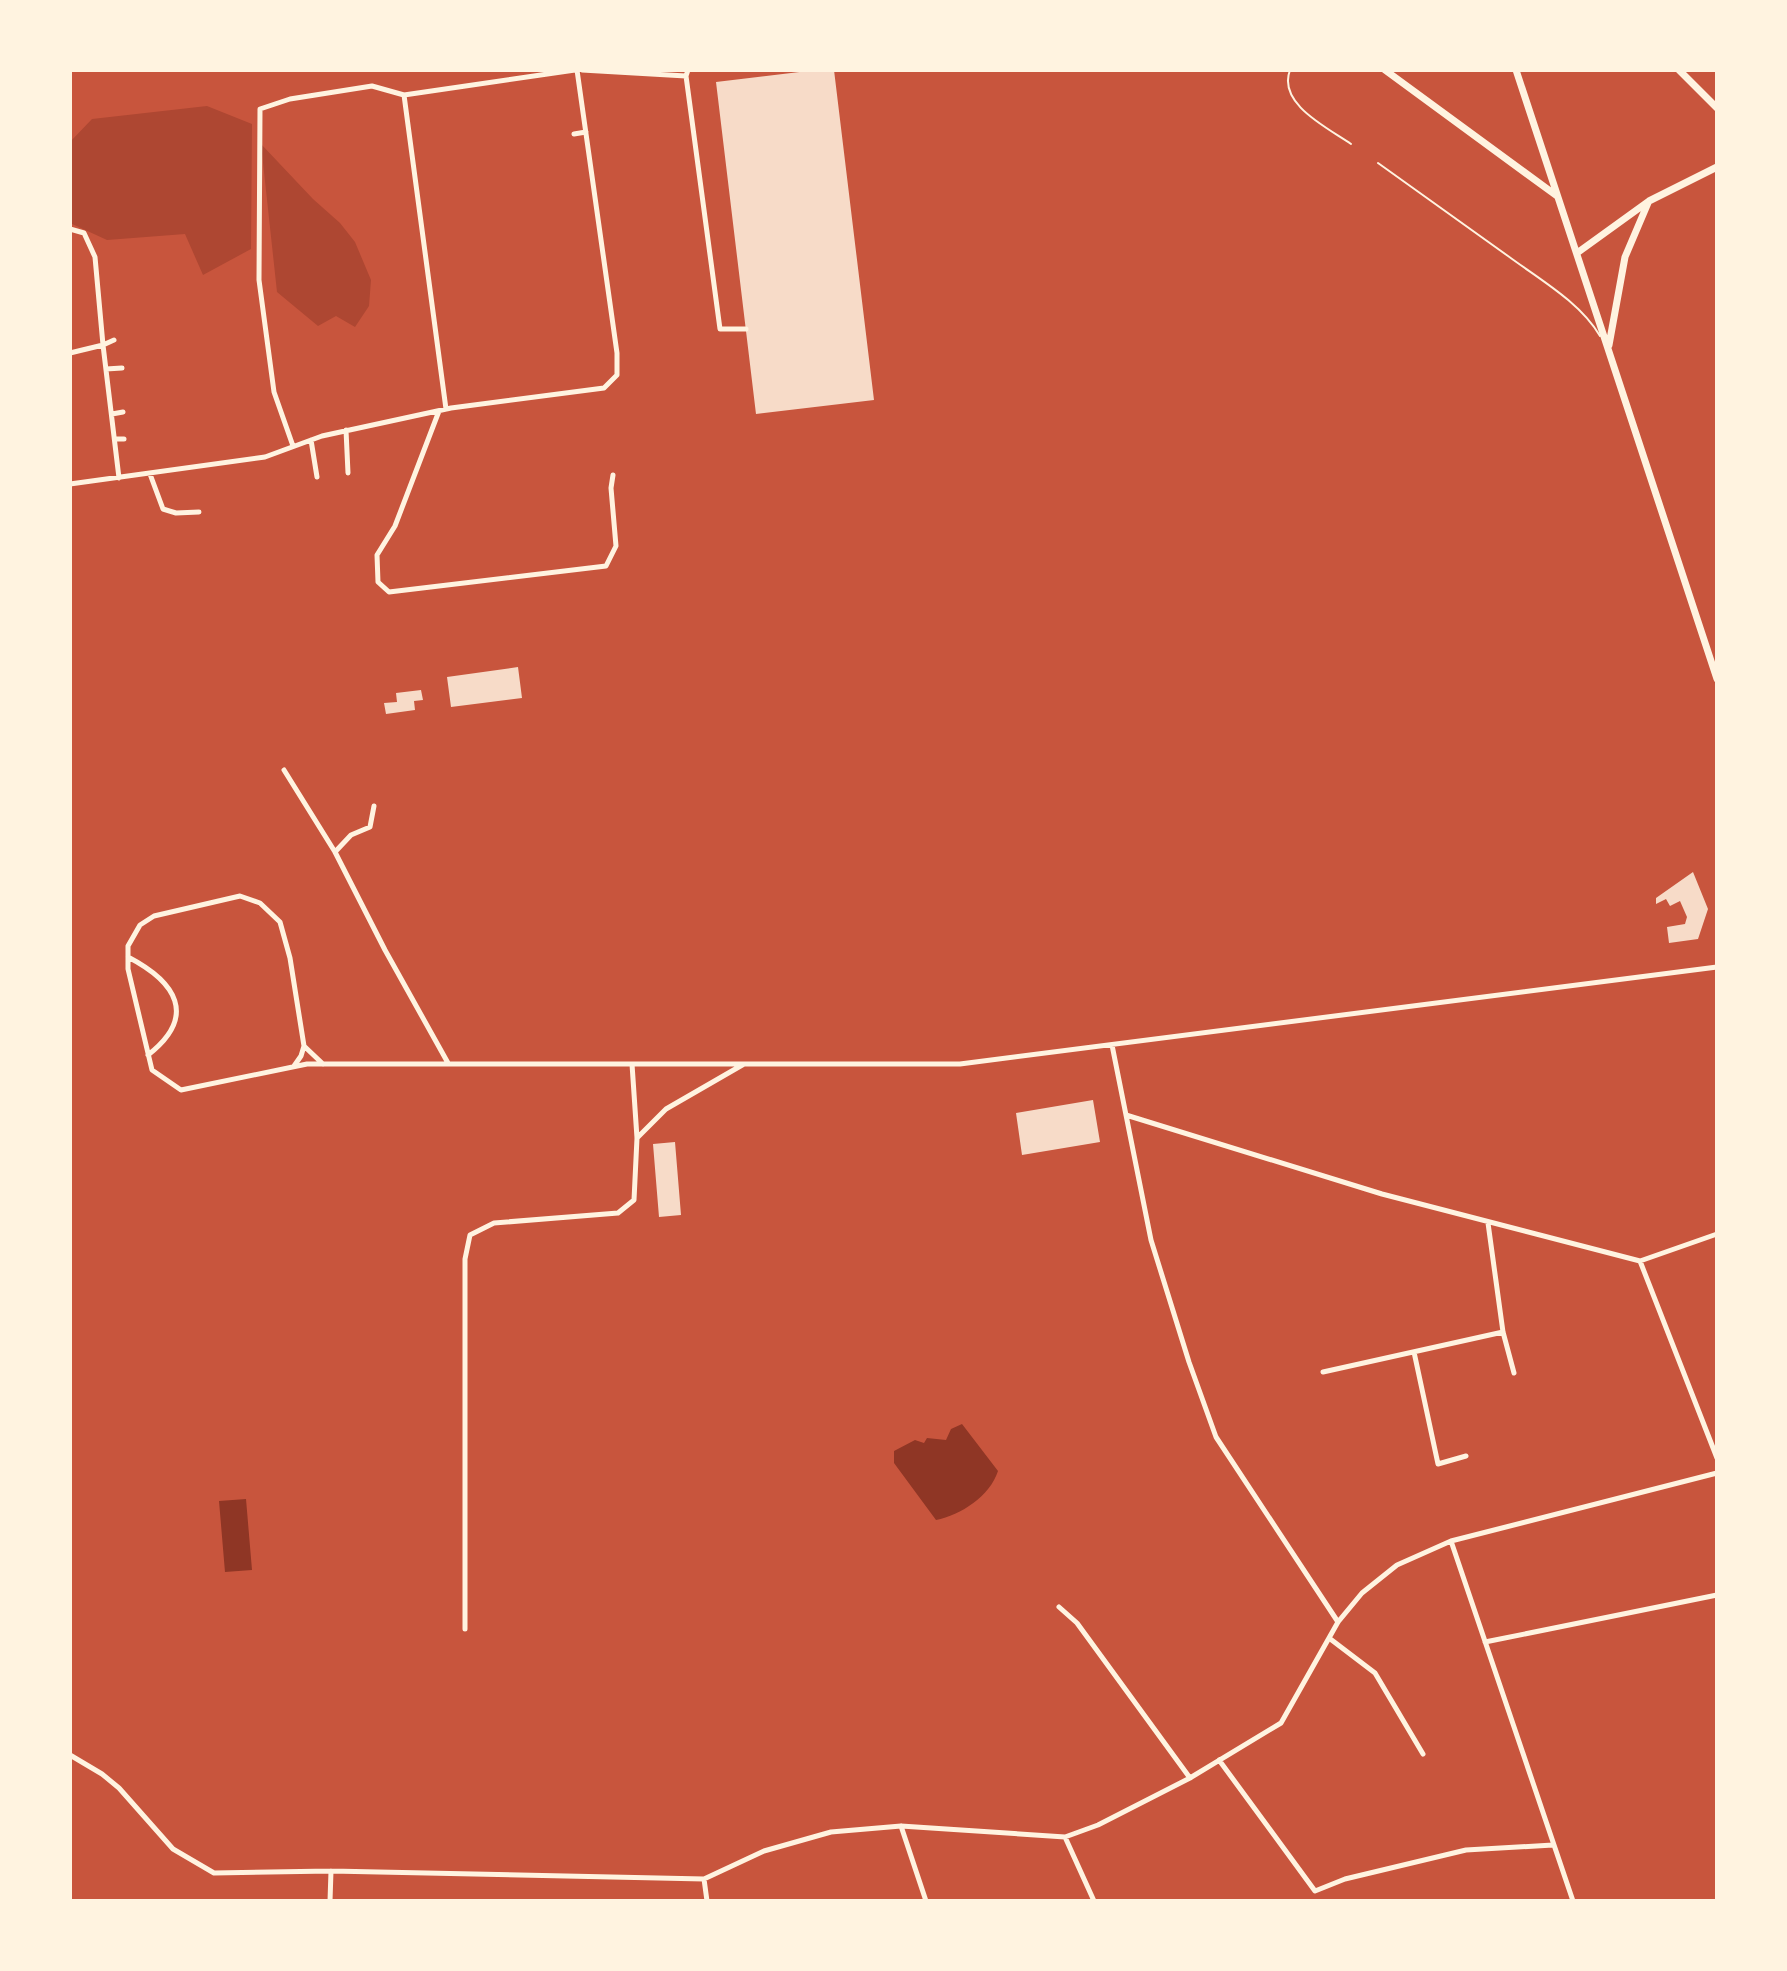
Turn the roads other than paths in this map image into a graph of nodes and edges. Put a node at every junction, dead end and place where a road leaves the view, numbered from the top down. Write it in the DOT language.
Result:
graph roads {
  1 [pos="578,70"];
  2 [pos="1290,70"];
  3 [pos="1385,70"];
  4 [pos="1516,70"];
  5 [pos="1679,70"];
  6 [pos="687,73"];
  7 [pos="404,95"];
  8 [pos="1717,108"];
  9 [pos="586,132"];
  10 [pos="574,134"];
  11 [pos="1351,144"];
  12 [pos="1717,159"];
  13 [pos="1378,163"];
  14 [pos="1714,170"];
  15 [pos="1558,197"];
  16 [pos="1649,201"];
  17 [pos="70,229"];
  18 [pos="1577,253"];
  19 [pos="746,329"];
  20 [pos="114,340"];
  21 [pos="103,345"];
  22 [pos="1608,349"];
  23 [pos="70,353"];
  24 [pos="122,368"];
  25 [pos="106,369"];
  26 [pos="443,410"];
  27 [pos="123,412"];
  28 [pos="112,414"];
  29 [pos="346,430"];
  30 [pos="115,439"];
  31 [pos="124,439"];
  32 [pos="311,440"];
  33 [pos="293,446"];
  34 [pos="348,473"];
  35 [pos="150,474"];
  36 [pos="613,475"];
  37 [pos="317,477"];
  38 [pos="119,478"];
  39 [pos="70,484"];
  40 [pos="199,512"];
  41 [pos="1717,679"];
  42 [pos="284,770"];
  43 [pos="374,806"];
  44 [pos="335,852"];
  45 [pos="128,957"];
  46 [pos="1717,967"];
  47 [pos="1112,1045"];
  48 [pos="304,1046"];
  49 [pos="148,1055"];
  50 [pos="323,1064"];
  51 [pos="448,1064"];
  52 [pos="632,1064"];
  53 [pos="745,1064"];
  54 [pos="293,1067"];
  55 [pos="1126,1115"];
  56 [pos="637,1138"];
  57 [pos="1488,1223"];
  58 [pos="1717,1234"];
  59 [pos="1640,1261"];
  60 [pos="1503,1332"];
  61 [pos="1414,1352"];
  62 [pos="1323,1372"];
  63 [pos="1514,1373"];
  64 [pos="1466,1456"];
  65 [pos="1717,1458"];
  66 [pos="1717,1473"];
  67 [pos="1451,1541"];
  68 [pos="1717,1595"];
  69 [pos="1059,1607"];
  70 [pos="1338,1622"];
  71 [pos="465,1629"];
  72 [pos="1329,1638"];
  73 [pos="1485,1642"];
  74 [pos="1423,1754"];
  75 [pos="70,1755"];
  76 [pos="1219,1760"];
  77 [pos="1190,1778"];
  78 [pos="901,1826"];
  79 [pos="1065,1837"];
  80 [pos="1553,1845"];
  81 [pos="331,1871"];
  82 [pos="704,1879"];
  83 [pos="1315,1891"];
  84 [pos="330,1901"];
  85 [pos="707,1901"];
  86 [pos="926,1901"];
  87 [pos="1094,1901"];
  88 [pos="1317,1901"];
  89 [pos="1573,1901"];
  1 -- 6 [label="street"];
  1 -- 7 [label="street"];
  1 -- 9 [label="street"];
  2 -- 11 [label="lane"];
  3 -- 15 [label="main road"];
  4 -- 15 [label="main road"];
  5 -- 8 [label="main road"];
  6 -- 19 [label="street"];
  7 -- 26 [label="street"];
  7 -- 33 [label="street"];
  9 -- 10 [label="street"];
  9 -- 26 [label="street"];
  12 -- 14 [label="main road"];
  13 -- 22 [label="lane"];
  14 -- 16 [label="main road"];
  15 -- 18 [label="main road"];
  16 -- 18 [label="main road"];
  16 -- 22 [label="main road"];
  17 -- 21 [label="street"];
  18 -- 22 [label="main road"];
  20 -- 21 [label="street"];
  21 -- 23 [label="street"];
  21 -- 25 [label="street"];
  22 -- 41 [label="main road"];
  24 -- 25 [label="street"];
  25 -- 28 [label="street"];
  26 -- 29 [label="street"];
  26 -- 36 [label="street"];
  27 -- 28 [label="street"];
  28 -- 30 [label="street"];
  29 -- 32 [label="street"];
  29 -- 34 [label="street"];
  30 -- 31 [label="street"];
  30 -- 38 [label="street"];
  32 -- 33 [label="street"];
  32 -- 37 [label="street"];
  33 -- 35 [label="street"];
  35 -- 38 [label="street"];
  35 -- 40 [label="street"];
  38 -- 39 [label="street"];
  42 -- 44 [label="street"];
  43 -- 44 [label="street"];
  44 -- 51 [label="street"];
  45 -- 48 [label="street"];
  45 -- 49 [label="street"];
  45 -- 49 [label="street"];
  46 -- 47 [label="street"];
  47 -- 53 [label="street"];
  47 -- 55 [label="street"];
  48 -- 50 [label="street"];
  48 -- 54 [label="street"];
  49 -- 54 [label="street"];
  50 -- 51 [label="street"];
  50 -- 54 [label="street"];
  51 -- 52 [label="street"];
  52 -- 53 [label="street"];
  52 -- 56 [label="street"];
  53 -- 56 [label="street"];
  55 -- 57 [label="street"];
  55 -- 70 [label="street"];
  56 -- 71 [label="street"];
  57 -- 59 [label="street"];
  57 -- 60 [label="street"];
  58 -- 59 [label="street"];
  59 -- 65 [label="street"];
  60 -- 61 [label="street"];
  60 -- 63 [label="street"];
  61 -- 62 [label="street"];
  61 -- 64 [label="street"];
  66 -- 67 [label="street"];
  67 -- 70 [label="street"];
  67 -- 73 [label="street"];
  68 -- 73 [label="street"];
  69 -- 77 [label="street"];
  70 -- 72 [label="street"];
  72 -- 74 [label="street"];
  72 -- 76 [label="street"];
  73 -- 80 [label="street"];
  75 -- 81 [label="street"];
  76 -- 77 [label="street"];
  76 -- 83 [label="street"];
  77 -- 79 [label="street"];
  78 -- 79 [label="street"];
  78 -- 82 [label="street"];
  78 -- 86 [label="street"];
  79 -- 87 [label="street"];
  80 -- 83 [label="street"];
  80 -- 89 [label="street"];
  81 -- 82 [label="street"];
  81 -- 84 [label="street"];
  82 -- 85 [label="street"];
  83 -- 88 [label="street"];
}
